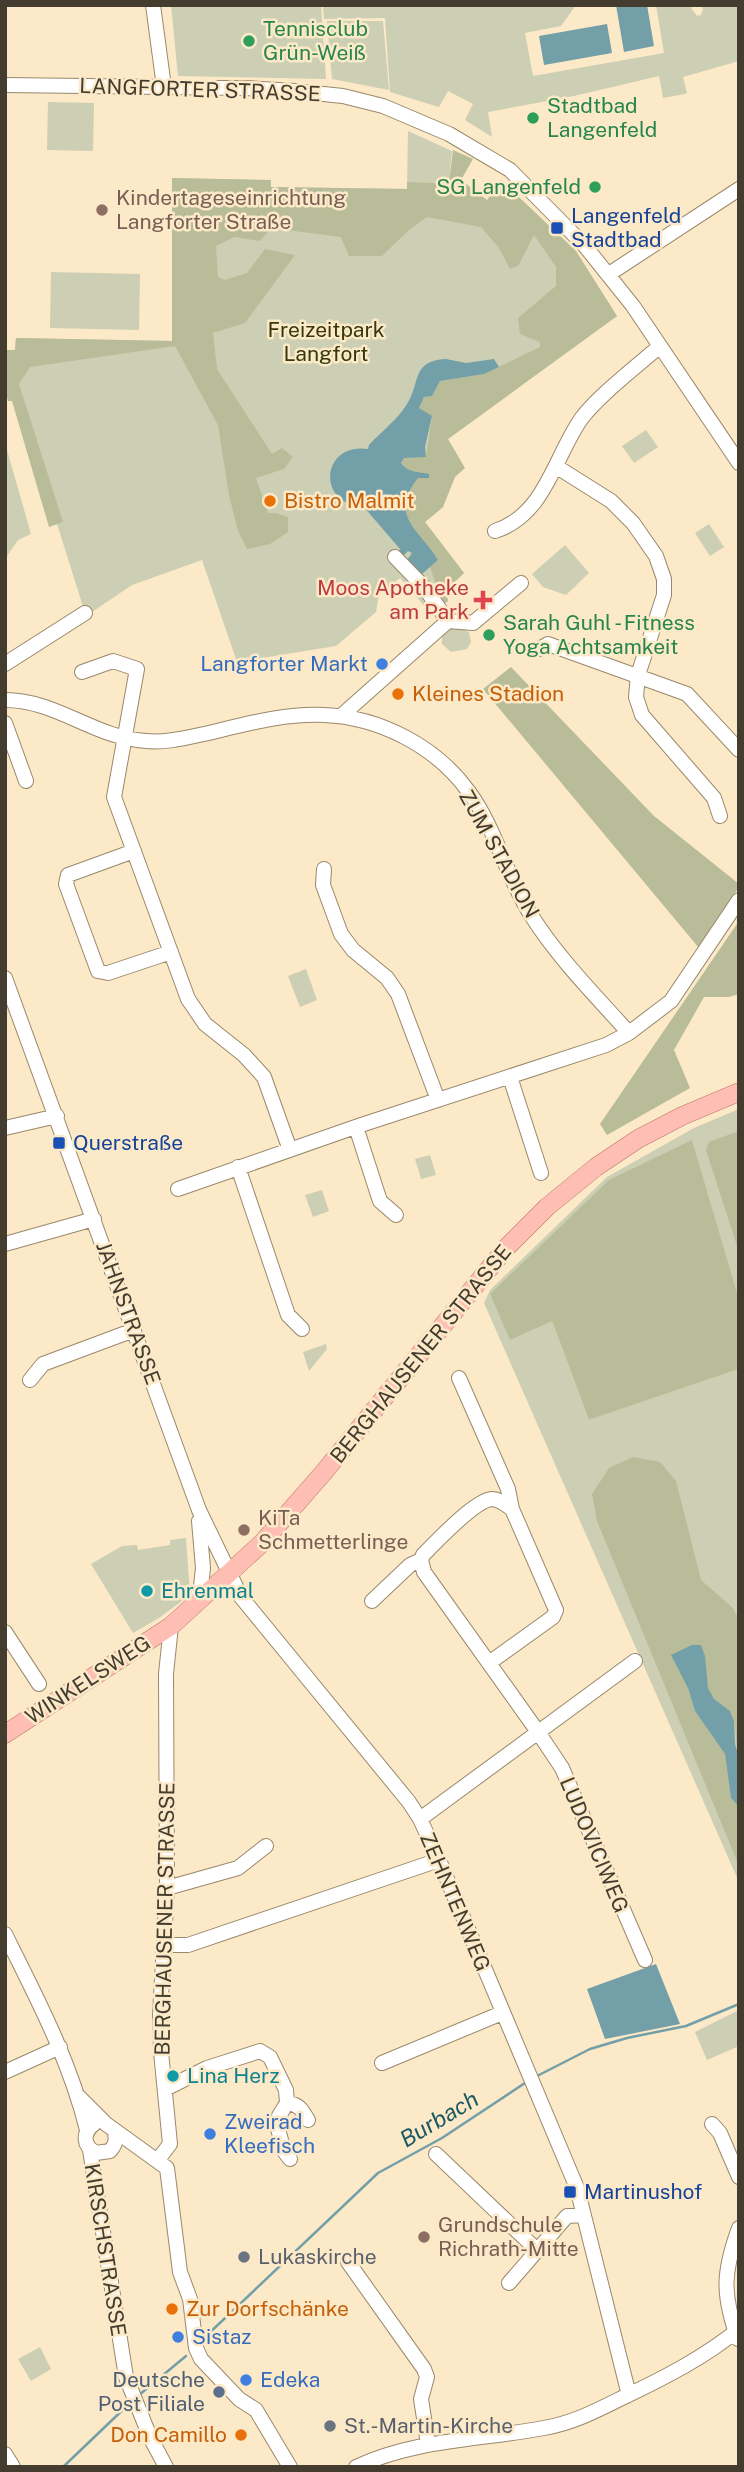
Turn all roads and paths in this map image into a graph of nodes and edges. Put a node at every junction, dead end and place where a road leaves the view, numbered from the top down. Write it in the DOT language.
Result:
graph roads {
  1 [pos="153,5"];
  2 [pos="5,85"];
  3 [pos="164,87"];
  4 [pos="739,188"];
  5 [pos="609,275"];
  6 [pos="660,346"];
  7 [pos="739,463"];
  8 [pos="557,467"];
  9 [pos="495,531"];
  10 [pos="396,557"];
  11 [pos="521,583"];
  12 [pos="85,614"];
  13 [pos="448,621"];
  14 [pos="539,649"];
  15 [pos="5,664"];
  16 [pos="82,672"];
  17 [pos="638,676"];
  18 [pos="5,699"];
  19 [pos="341,716"];
  20 [pos="5,723"];
  21 [pos="123,738"];
  22 [pos="739,750"];
  23 [pos="26,781"];
  24 [pos="719,816"];
  25 [pos="134,851"];
  26 [pos="324,869"];
  27 [pos="739,900"];
  28 [pos="171,952"];
  29 [pos="5,978"];
  30 [pos="9,999"];
  31 [pos="629,1033"];
  32 [pos="510,1077"];
  33 [pos="739,1092"];
  34 [pos="438,1100"];
  35 [pos="57,1116"];
  36 [pos="356,1127"];
  37 [pos="5,1128"];
  38 [pos="290,1150"];
  39 [pos="238,1167"];
  40 [pos="541,1174"];
  41 [pos="178,1189"];
  42 [pos="396,1215"];
  43 [pos="94,1219"];
  44 [pos="5,1244"];
  45 [pos="302,1329"];
  46 [pos="134,1330"];
  47 [pos="459,1378"];
  48 [pos="30,1380"];
  49 [pos="512,1508"];
  50 [pos="199,1510"];
  51 [pos="421,1560"];
  52 [pos="229,1574"];
  53 [pos="372,1601"];
  54 [pos="195,1604"];
  55 [pos="171,1626"];
  56 [pos="5,1632"];
  57 [pos="143,1643"];
  58 [pos="635,1661"];
  59 [pos="489,1663"];
  60 [pos="166,1674"];
  61 [pos="39,1684"];
  62 [pos="538,1732"];
  63 [pos="5,1734"];
  64 [pos="420,1819"];
  65 [pos="266,1846"];
  66 [pos="439,1860"];
  67 [pos="167,1888"];
  68 [pos="5,1934"];
  69 [pos="164,1945"];
  70 [pos="645,1960"];
  71 [pos="502,2013"];
  72 [pos="60,2046"];
  73 [pos="382,2063"];
  74 [pos="5,2072"];
  75 [pos="164,2089"];
  76 [pos="78,2096"];
  77 [pos="287,2104"];
  78 [pos="308,2120"];
  79 [pos="712,2124"];
  80 [pos="110,2127"];
  81 [pos="87,2130"];
  82 [pos="113,2148"];
  83 [pos="90,2150"];
  84 [pos="142,2150"];
  85 [pos="436,2154"];
  86 [pos="290,2159"];
  87 [pos="157,2161"];
  88 [pos="739,2177"];
  89 [pos="584,2215"];
  90 [pos="739,2228"];
  91 [pos="537,2250"];
  92 [pos="348,2262"];
  93 [pos="509,2283"];
  94 [pos="738,2333"];
  95 [pos="629,2395"];
  96 [pos="428,2444"];
  97 [pos="5,2454"];
  98 [pos="13,2467"];
  99 [pos="166,2467"];
  100 [pos="290,2467"];
  101 [pos="356,2467"];
  1 -- 3 [label="street"];
  2 -- 3 [label="street, LANGFORTER STRASSE"];
  3 -- 5 [label="street, LANGFORTER STRASSE"];
  4 -- 5 [label="street"];
  5 -- 6 [label="street, LANGFORTER STRASSE"];
  6 -- 7 [label="street, LANGFORTER STRASSE"];
  6 -- 8 [label="street"];
  8 -- 9 [label="street"];
  8 -- 17 [label="street"];
  10 -- 13 [label="street"];
  11 -- 13 [label="street"];
  12 -- 15 [label="street"];
  13 -- 19 [label="street"];
  14 -- 17 [label="street"];
  16 -- 21 [label="street"];
  17 -- 22 [label="street"];
  17 -- 24 [label="street"];
  18 -- 21 [label="street, ZUM STADION"];
  19 -- 21 [label="street, ZUM STADION"];
  19 -- 31 [label="street, ZUM STADION"];
  20 -- 23 [label="street"];
  21 -- 25 [label="street"];
  25 -- 28 [label="street"];
  25 -- 28 [label="street"];
  26 -- 34 [label="street"];
  27 -- 31 [label="street"];
  28 -- 38 [label="street"];
  29 -- 30 [label="street, JAHNSTRASSE"];
  30 -- 35 [label="street, JAHNSTRASSE"];
  31 -- 32 [label="street"];
  32 -- 34 [label="street"];
  32 -- 40 [label="street"];
  33 -- 52 [label="main road, BERGHAUSENER STRASSE"];
  34 -- 36 [label="street"];
  35 -- 37 [label="street"];
  35 -- 43 [label="street, JAHNSTRASSE"];
  36 -- 38 [label="street"];
  36 -- 42 [label="street"];
  38 -- 39 [label="street"];
  39 -- 41 [label="street"];
  39 -- 45 [label="street"];
  43 -- 44 [label="street"];
  43 -- 46 [label="street, JAHNSTRASSE"];
  46 -- 48 [label="street"];
  46 -- 50 [label="street, JAHNSTRASSE"];
  47 -- 49 [label="street"];
  49 -- 51 [label="street"];
  49 -- 59 [label="street"];
  50 -- 52 [label="street, JAHNSTRASSE"];
  50 -- 54 [label="street, JAHNSTRASSE"];
  51 -- 53 [label="street"];
  51 -- 59 [label="street, LUDOVICIWEG"];
  52 -- 54 [label="main road, BERGHAUSENER STRASSE"];
  52 -- 64 [label="street, ZEHNTENWEG"];
  54 -- 55 [label="main road, BERGHAUSENER STRASSE"];
  55 -- 57 [label="main road, WINKELSWEG"];
  55 -- 60 [label="street, BERGHAUSENER STRASSE"];
  56 -- 61 [label="street"];
  57 -- 60 [label="street"];
  57 -- 63 [label="main road, WINKELSWEG"];
  58 -- 62 [label="street"];
  59 -- 62 [label="street, LUDOVICIWEG"];
  60 -- 67 [label="street, BERGHAUSENER STRASSE"];
  62 -- 64 [label="street"];
  62 -- 70 [label="street, LUDOVICIWEG"];
  64 -- 66 [label="street, ZEHNTENWEG"];
  65 -- 67 [label="street"];
  66 -- 69 [label="street"];
  66 -- 71 [label="street, ZEHNTENWEG"];
  67 -- 69 [label="street, BERGHAUSENER STRASSE"];
  68 -- 72 [label="street"];
  69 -- 75 [label="street, BERGHAUSENER STRASSE"];
  71 -- 73 [label="street"];
  71 -- 89 [label="street, ZEHNTENWEG"];
  72 -- 74 [label="street"];
  72 -- 76 [label="street"];
  75 -- 77 [label="street"];
  75 -- 87 [label="street, BERGHAUSENER STRASSE"];
  76 -- 80 [label="street"];
  76 -- 81 [label="street"];
  77 -- 78 [label="street"];
  77 -- 86 [label="street"];
  79 -- 88 [label="street"];
  80 -- 81 [label="street"];
  80 -- 82 [label="street"];
  80 -- 84 [label="street"];
  81 -- 83 [label="street"];
  82 -- 83 [label="street"];
  82 -- 84 [label="street"];
  83 -- 99 [label="street, KIRSCHSTRASSE"];
  84 -- 87 [label="street"];
  85 -- 91 [label="street"];
  87 -- 100 [label="street"];
  89 -- 91 [label="street"];
  89 -- 95 [label="street, ZEHNTENWEG"];
  90 -- 94 [label="street"];
  91 -- 93 [label="street"];
  92 -- 96 [label="street"];
  94 -- 95 [label="street"];
  95 -- 96 [label="street"];
  96 -- 101 [label="street"];
  97 -- 98 [label="street"];
}
